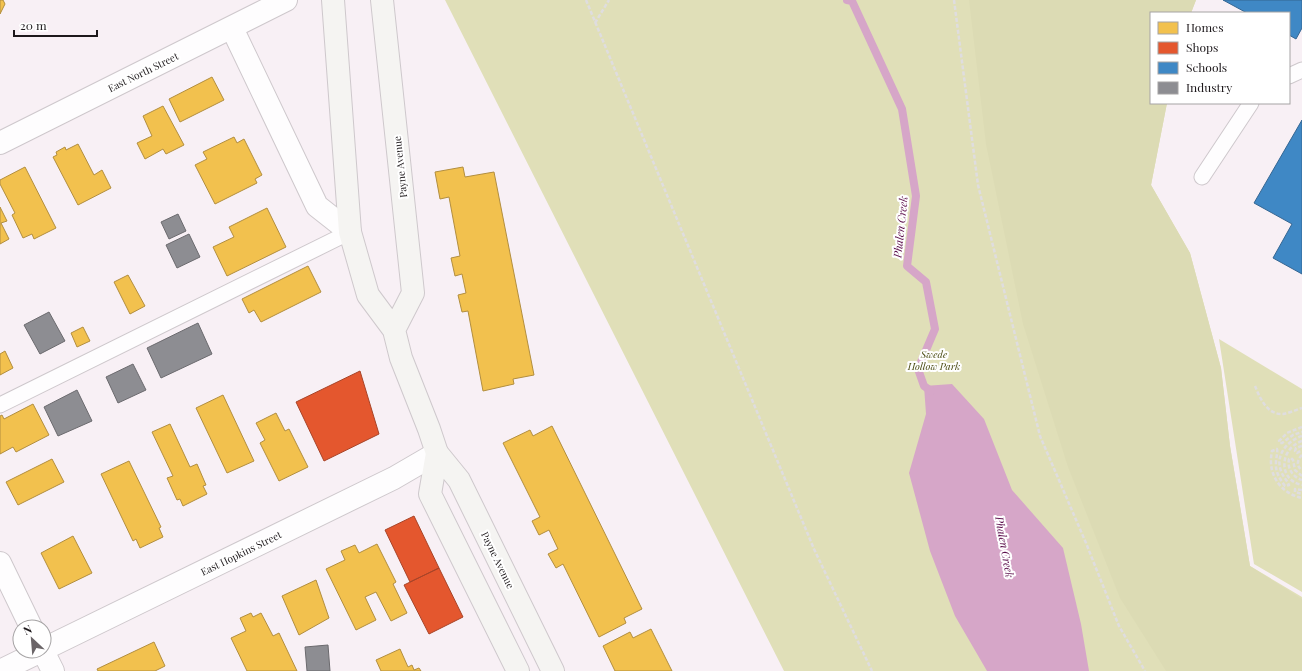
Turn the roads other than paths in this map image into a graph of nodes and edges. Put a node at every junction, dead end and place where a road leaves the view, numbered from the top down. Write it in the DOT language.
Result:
graph roads {
  1 [pos="286,0"];
  2 [pos="333,0"];
  3 [pos="382,0"];
  4 [pos="232,28"];
  5 [pos="1302,70"];
  6 [pos="1290,76"];
  7 [pos="1250,104"];
  8 [pos="0,143"];
  9 [pos="1202,177"];
  10 [pos="350,232"];
  11 [pos="394,330"];
  12 [pos="0,405"];
  13 [pos="437,453"];
  14 [pos="0,563"];
  15 [pos="27,619"];
  16 [pos="52,646"];
  17 [pos="25,659"];
  18 [pos="47,659"];
  19 [pos="0,671"];
  20 [pos="53,671"];
  21 [pos="518,671"];
  22 [pos="553,671"];
  1 -- 4 [label="street, East North Street"];
  2 -- 10 [label="street, Payne Avenue"];
  3 -- 11 [label="street, Payne Avenue"];
  4 -- 8 [label="street, East North Street"];
  4 -- 10 [label="street"];
  5 -- 6 [label="lane"];
  7 -- 9 [label="lane"];
  10 -- 11 [label="street, Payne Avenue"];
  10 -- 12 [label="lane"];
  11 -- 13 [label="street, Payne Avenue"];
  13 -- 16 [label="street, East Hopkins Street"];
  13 -- 21 [label="street"];
  13 -- 22 [label="street, Payne Avenue"];
  14 -- 15 [label="street"];
  17 -- 19 [label="street, East Hopkins Street"];
  18 -- 20 [label="street"];
}
